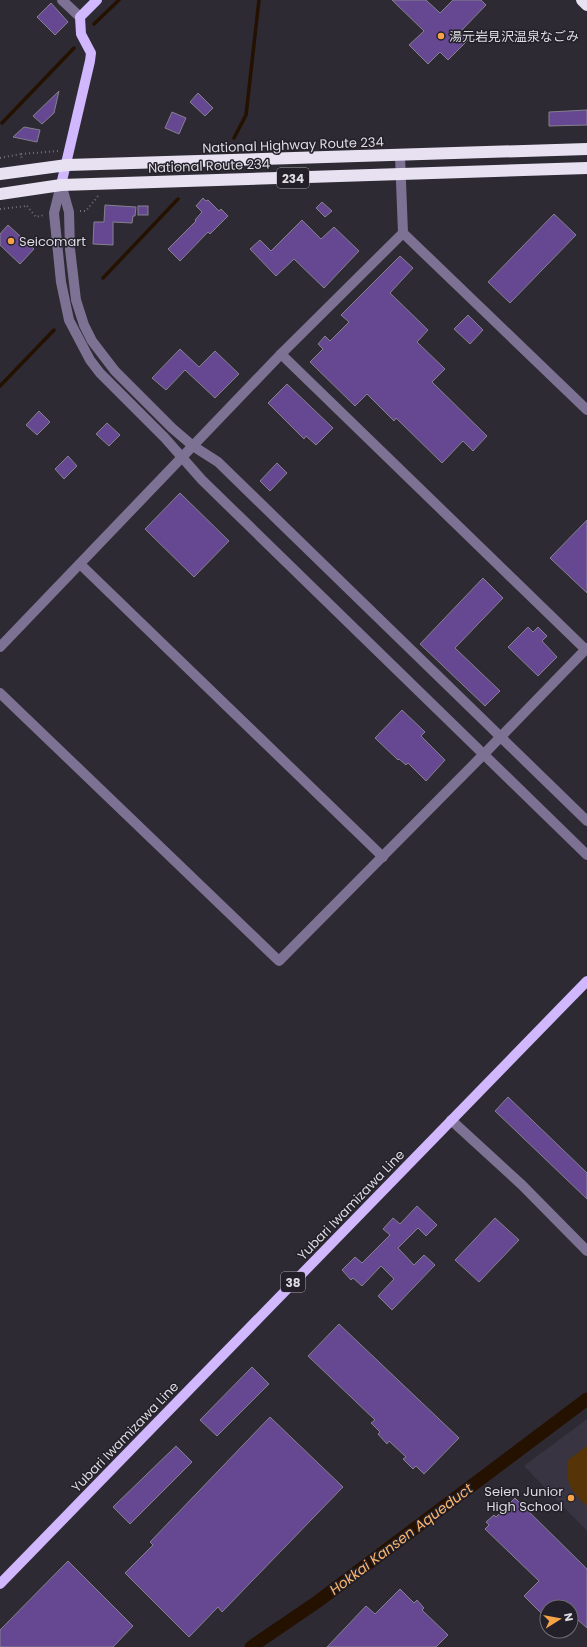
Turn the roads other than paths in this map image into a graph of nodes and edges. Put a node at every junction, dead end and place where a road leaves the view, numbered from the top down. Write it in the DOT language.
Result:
graph roads {
  1 [pos="62,0"];
  2 [pos="98,0"];
  3 [pos="582,0"];
  4 [pos="587,5"];
  5 [pos="80,17"];
  6 [pos="587,149"];
  7 [pos="400,156"];
  8 [pos="67,165"];
  9 [pos="587,168"];
  10 [pos="0,174"];
  11 [pos="400,174"];
  12 [pos="61,185"];
  13 [pos="0,194"];
  14 [pos="403,234"];
  15 [pos="281,354"];
  16 [pos="587,410"];
  17 [pos="193,446"];
  18 [pos="182,458"];
  19 [pos="80,564"];
  20 [pos="0,647"];
  21 [pos="586,648"];
  22 [pos="0,693"];
  23 [pos="500,737"];
  24 [pos="484,754"];
  25 [pos="587,821"];
  26 [pos="587,855"];
  27 [pos="382,857"];
  28 [pos="587,981"];
  29 [pos="451,1120"];
  30 [pos="587,1250"];
  31 [pos="0,1584"];
  1 -- 5 [label="street"];
  2 -- 5 [label="main road"];
  3 -- 4 [label="highway"];
  5 -- 8 [label="main road"];
  6 -- 7 [label="highway, National Highway Route 234 / 234"];
  7 -- 8 [label="highway, National Highway Route 234 / 234"];
  7 -- 11 [label="street"];
  8 -- 10 [label="highway, National Highway Route 234 / 234"];
  8 -- 12 [label="main road"];
  9 -- 11 [label="highway, National Route 234 / 234"];
  11 -- 12 [label="highway, National Route 234 / 234"];
  11 -- 14 [label="street"];
  12 -- 13 [label="highway, National Route 234 / 234"];
  12 -- 17 [label="street"];
  12 -- 18 [label="street"];
  14 -- 15 [label="street"];
  14 -- 16 [label="street"];
  15 -- 17 [label="street"];
  15 -- 21 [label="street"];
  17 -- 18 [label="street"];
  17 -- 23 [label="street"];
  18 -- 19 [label="street"];
  18 -- 24 [label="street"];
  19 -- 20 [label="street"];
  19 -- 27 [label="street"];
  21 -- 23 [label="street"];
  22 -- 27 [label="street"];
  23 -- 24 [label="street"];
  23 -- 25 [label="street"];
  24 -- 26 [label="street"];
  24 -- 27 [label="street"];
  28 -- 29 [label="main road, Yubari Iwamizawa Line / 38"];
  29 -- 30 [label="street"];
  29 -- 31 [label="main road, Yubari Iwamizawa Line / 38"];
}
